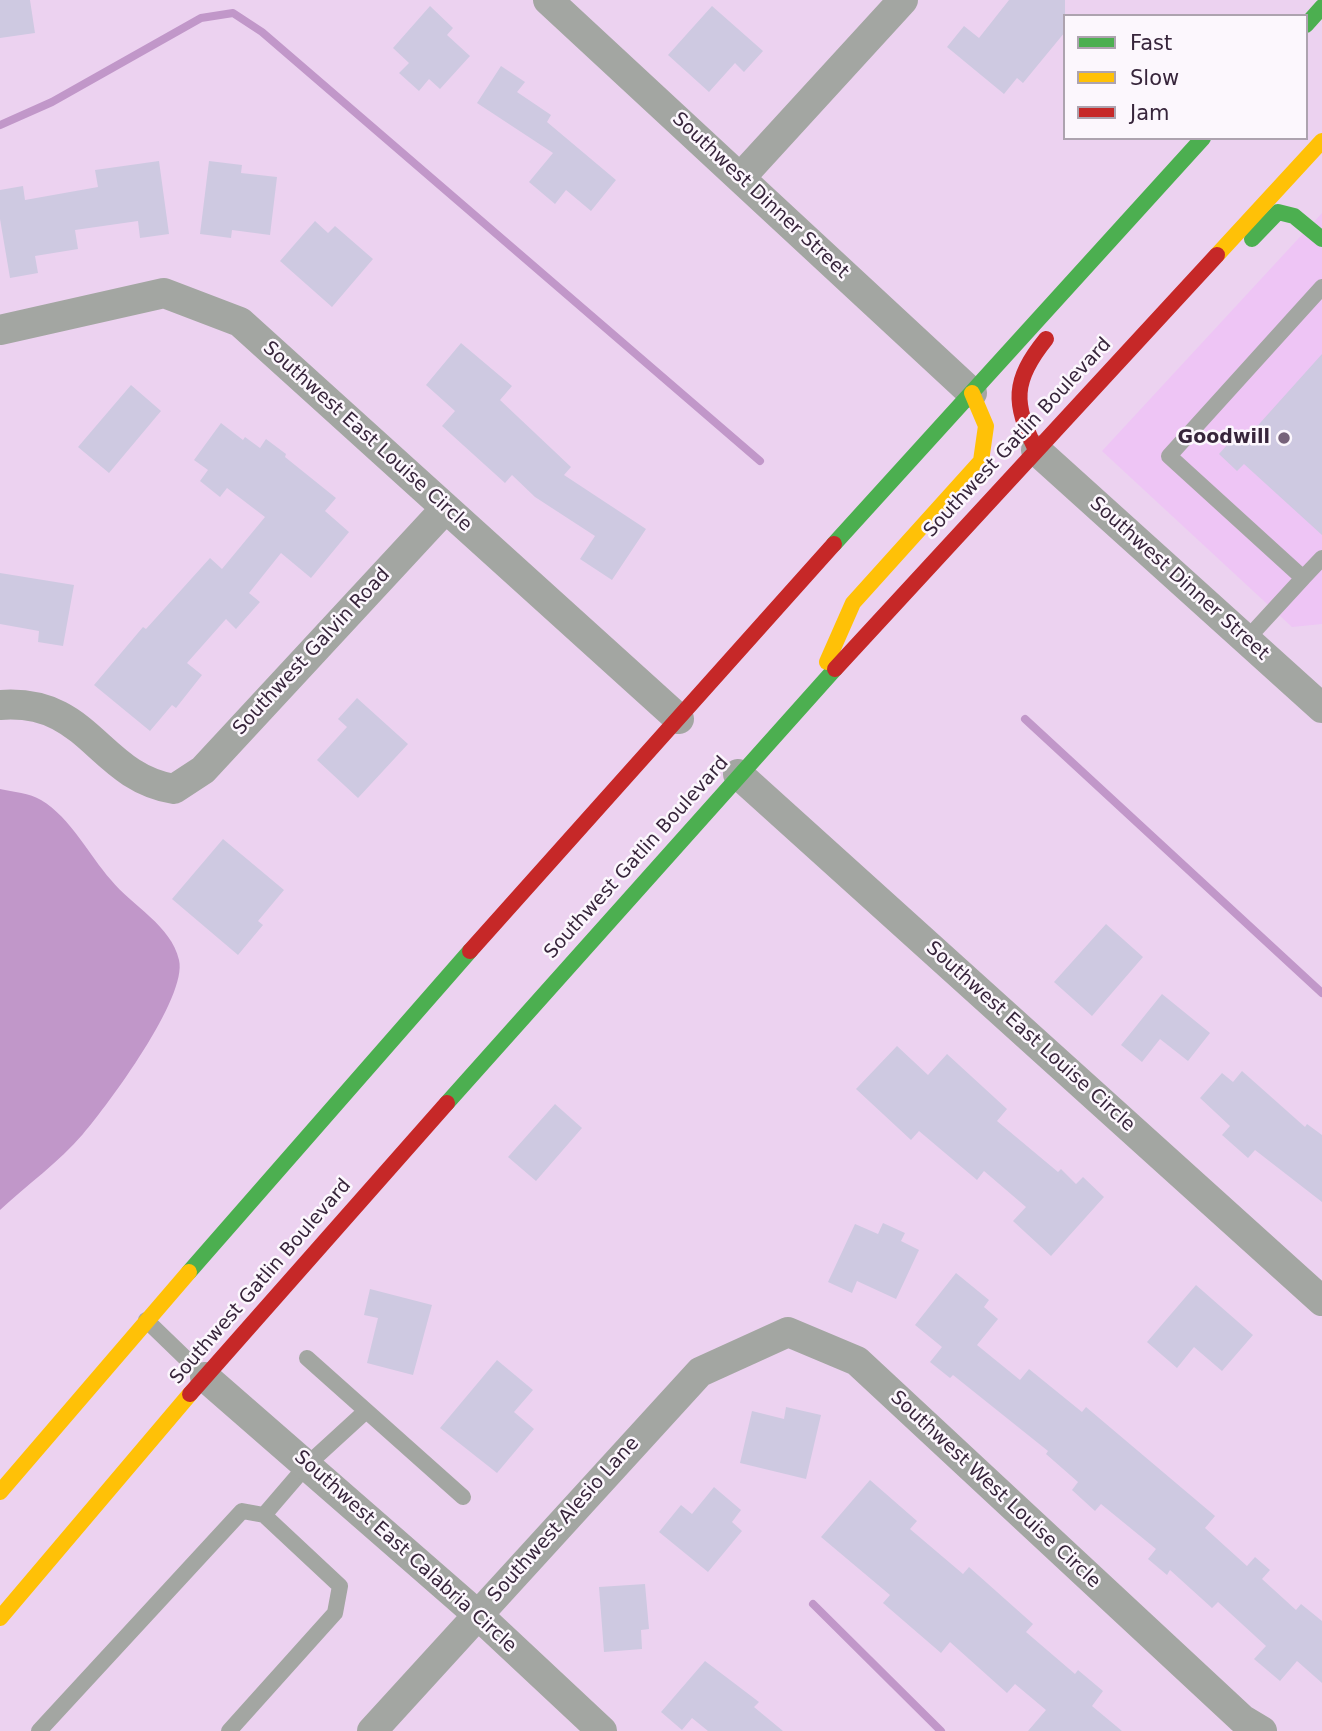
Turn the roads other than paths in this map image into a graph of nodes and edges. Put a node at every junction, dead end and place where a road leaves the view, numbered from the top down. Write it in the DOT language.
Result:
graph roads {
  1 [pos="548,0"];
  2 [pos="902,0"];
  3 [pos="1322,7"];
  4 [pos="1308,22"];
  5 [pos="1201,140"];
  6 [pos="1322,141"];
  7 [pos="1305,160"];
  8 [pos="1170,174"];
  9 [pos="741,177"];
  10 [pos="1304,182"];
  11 [pos="1150,224"];
  12 [pos="1322,239"];
  13 [pos="1322,287"];
  14 [pos="1060,324"];
  15 [pos="0,330"];
  16 [pos="1093,388"];
  17 [pos="972,393"];
  18 [pos="1036,450"];
  19 [pos="445,509"];
  20 [pos="1322,558"];
  21 [pos="1303,578"];
  22 [pos="1246,640"];
  23 [pos="814,690"];
  24 [pos="0,705"];
  25 [pos="1322,707"];
  26 [pos="679,719"];
  27 [pos="738,774"];
  28 [pos="1322,1301"];
  29 [pos="146,1320"];
  30 [pos="307,1358"];
  31 [pos="700,1372"];
  32 [pos="205,1377"];
  33 [pos="366,1411"];
  34 [pos="307,1465"];
  35 [pos="0,1492"];
  36 [pos="463,1497"];
  37 [pos="264,1515"];
  38 [pos="478,1615"];
  39 [pos="0,1618"];
  40 [pos="39,1731"];
  41 [pos="229,1731"];
  42 [pos="372,1731"];
  43 [pos="602,1731"];
  44 [pos="1262,1731"];
  1 -- 9 [label="street, Southwest Dinner Street"];
  2 -- 9 [label="street"];
  3 -- 4 [label="main road"];
  5 -- 8 [label="main road"];
  6 -- 7 [label="main road, Southwest Gatlin Boulevard"];
  7 -- 10 [label="main road"];
  7 -- 16 [label="main road, Southwest Gatlin Boulevard"];
  8 -- 11 [label="main road"];
  8 -- 17 [label="main road"];
  9 -- 17 [label="street, Southwest Dinner Street"];
  12 -- 16 [label="main road"];
  13 -- 21 [label="lane"];
  14 -- 18 [label="main road"];
  15 -- 19 [label="street, Southwest East Louise Circle"];
  16 -- 18 [label="main road, Southwest Gatlin Boulevard"];
  17 -- 23 [label="main road"];
  17 -- 26 [label="main road"];
  18 -- 22 [label="street, Southwest Dinner Street"];
  18 -- 23 [label="main road, Southwest Gatlin Boulevard"];
  19 -- 24 [label="street, Southwest Galvin Road"];
  19 -- 26 [label="street, Southwest East Louise Circle"];
  20 -- 21 [label="lane"];
  21 -- 22 [label="lane"];
  22 -- 25 [label="street, Southwest Dinner Street"];
  23 -- 27 [label="main road, Southwest Gatlin Boulevard"];
  26 -- 29 [label="main road"];
  27 -- 28 [label="street, Southwest East Louise Circle"];
  27 -- 32 [label="main road, Southwest Gatlin Boulevard"];
  29 -- 32 [label="lane"];
  29 -- 35 [label="main road"];
  30 -- 33 [label="lane"];
  31 -- 38 [label="street, Southwest Alesio Lane"];
  31 -- 44 [label="street, Southwest West Louise Circle"];
  32 -- 34 [label="street, Southwest East Calabria Circle"];
  32 -- 39 [label="main road, Southwest Gatlin Boulevard"];
  33 -- 34 [label="lane"];
  33 -- 36 [label="lane"];
  34 -- 37 [label="lane"];
  34 -- 38 [label="street, Southwest East Calabria Circle"];
  37 -- 40 [label="lane"];
  37 -- 41 [label="lane"];
  38 -- 42 [label="street, Southwest Alesio Lane"];
  38 -- 43 [label="street, Southwest East Calabria Circle"];
}
